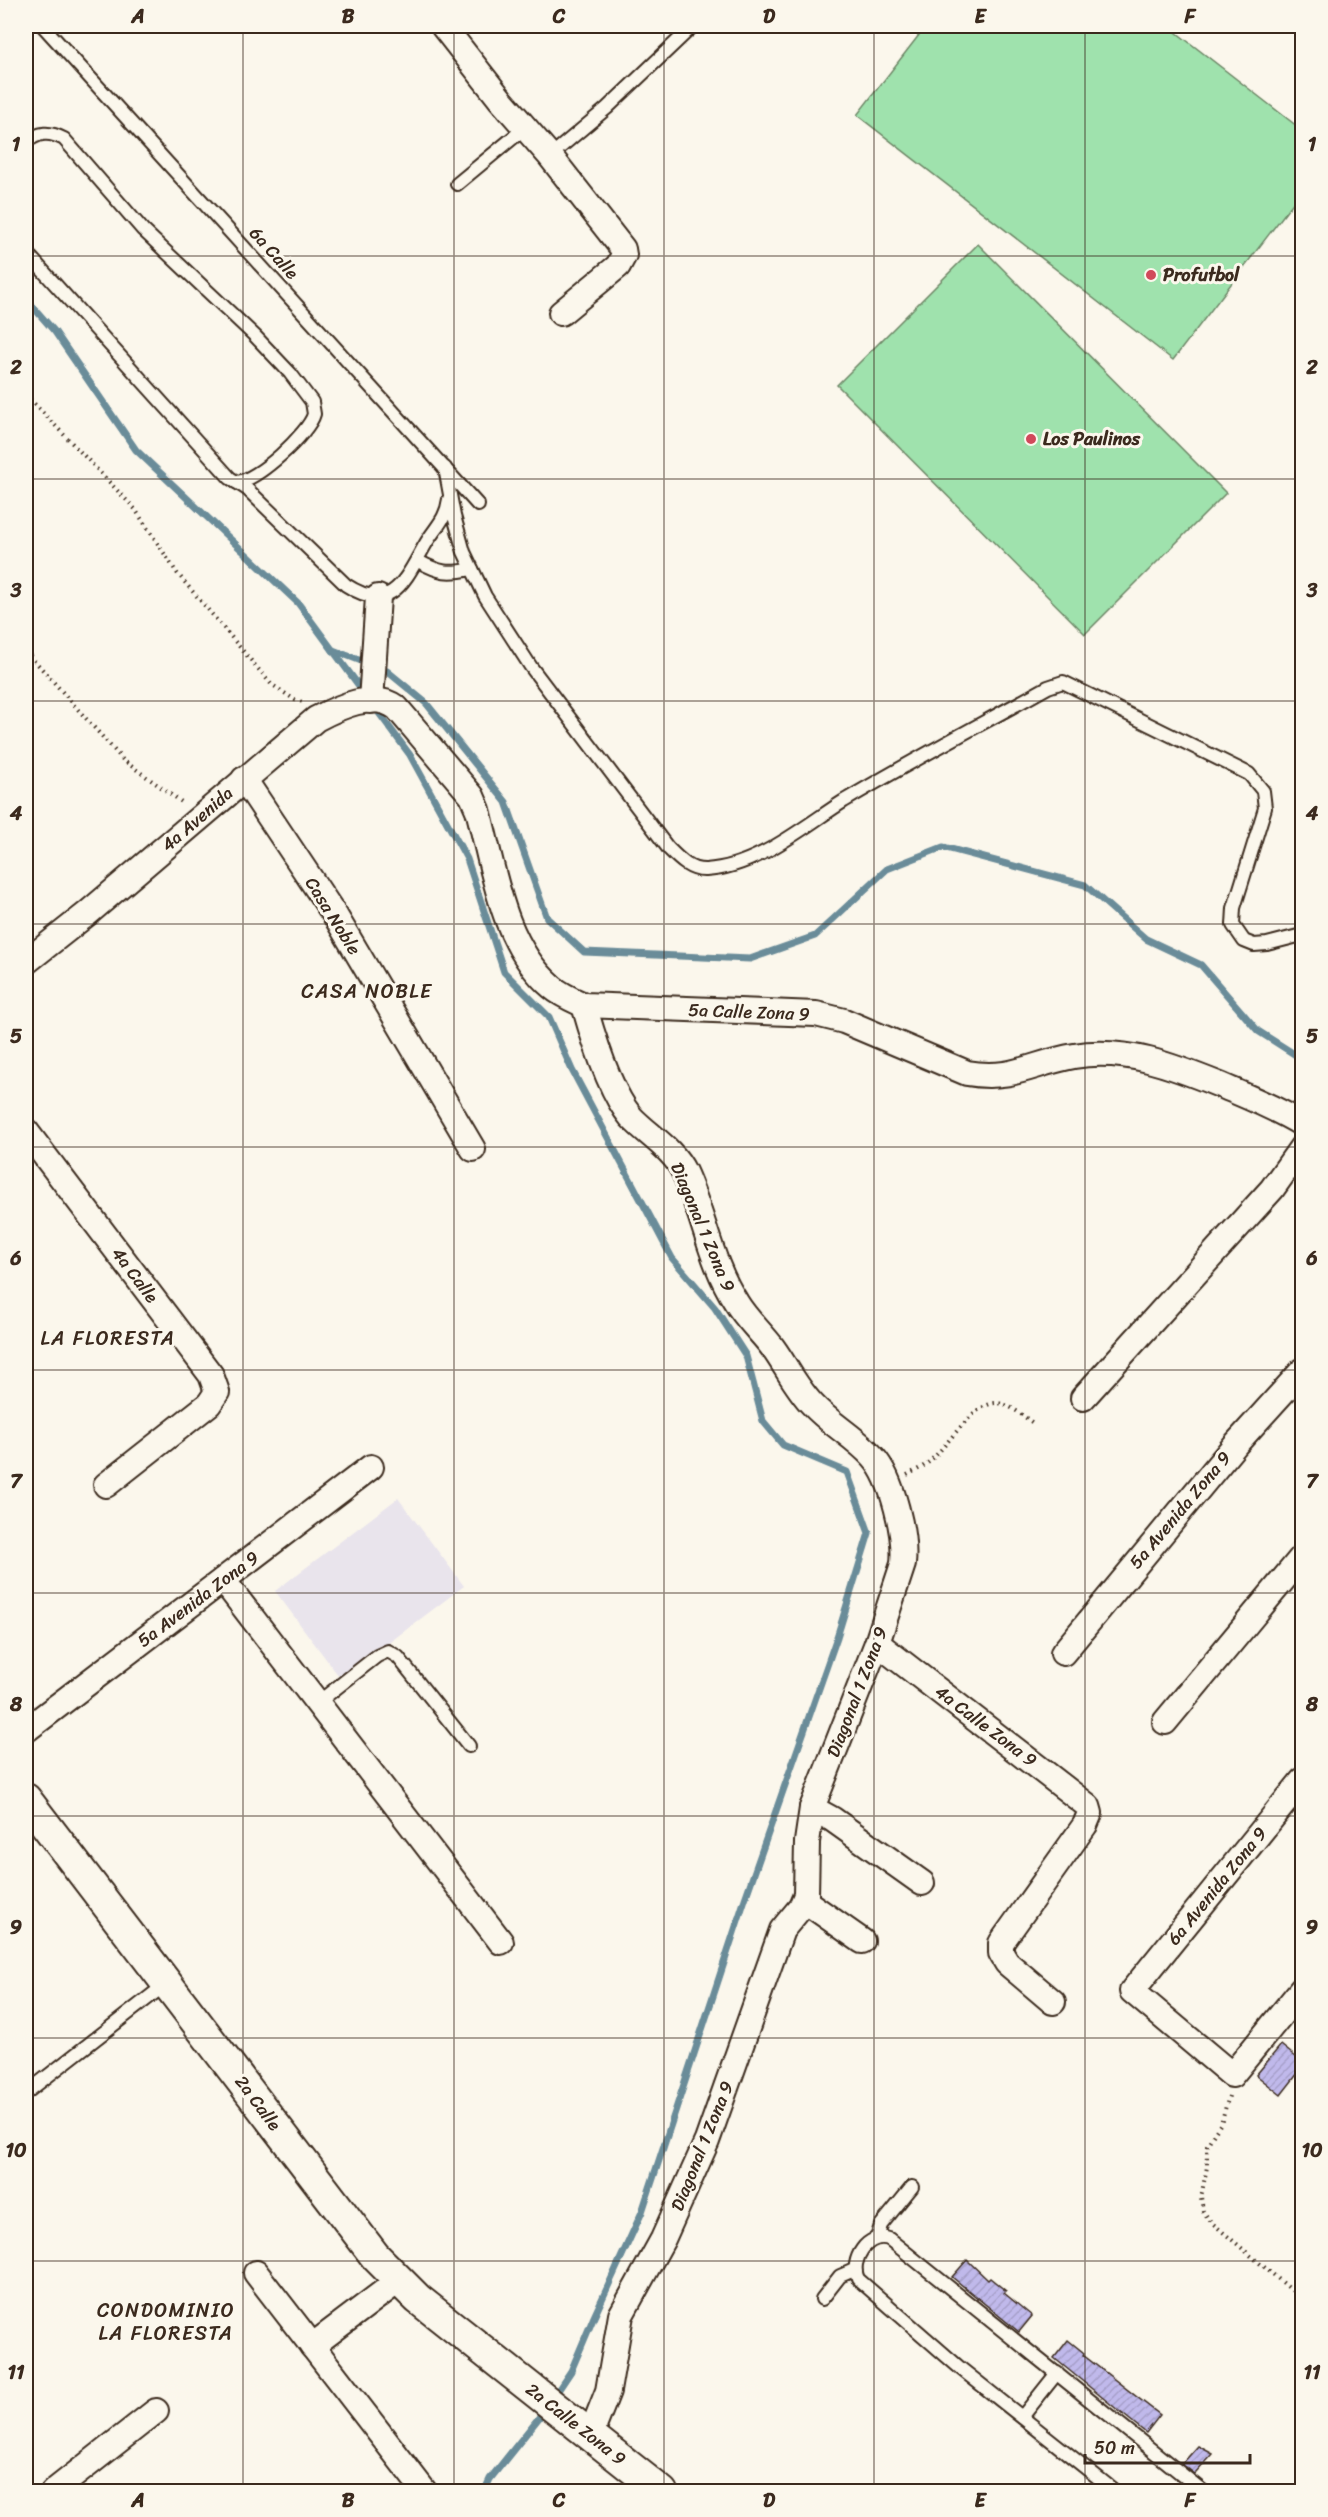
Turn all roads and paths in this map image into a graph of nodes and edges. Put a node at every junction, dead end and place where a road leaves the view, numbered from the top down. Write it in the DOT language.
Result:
graph roads {
  1 [pos="43,26"];
  2 [pos="443,26"];
  3 [pos="693,26"];
  4 [pos="526,127"];
  5 [pos="26,142"];
  6 [pos="550,156"];
  7 [pos="457,184"];
  8 [pos="26,252"];
  9 [pos="561,313"];
  10 [pos="26,394"];
  11 [pos="445,468"];
  12 [pos="236,482"];
  13 [pos="450,492"];
  14 [pos="478,505"];
  15 [pos="418,561"];
  16 [pos="472,569"];
  17 [pos="378,597"];
  18 [pos="26,651"];
  19 [pos="361,703"];
  20 [pos="244,779"];
  21 [pos="199,818"];
  22 [pos="1302,935"];
  23 [pos="26,962"];
  24 [pos="584,1005"];
  25 [pos="1302,1124"];
  26 [pos="26,1131"];
  27 [pos="1302,1148"];
  28 [pos="473,1149"];
  29 [pos="1302,1371"];
  30 [pos="1083,1398"];
  31 [pos="1033,1423"];
  32 [pos="371,1467"];
  33 [pos="106,1485"];
  34 [pos="888,1486"];
  35 [pos="1302,1557"];
  36 [pos="223,1580"];
  37 [pos="877,1643"];
  38 [pos="1063,1653"];
  39 [pos="316,1704"];
  40 [pos="1165,1722"];
  41 [pos="26,1730"];
  42 [pos="469,1746"];
  43 [pos="1302,1781"];
  44 [pos="26,1798"];
  45 [pos="812,1808"];
  46 [pos="922,1883"];
  47 [pos="805,1901"];
  48 [pos="862,1941"];
  49 [pos="501,1942"];
  50 [pos="167,1983"];
  51 [pos="1302,1989"];
  52 [pos="1053,2002"];
  53 [pos="1232,2075"];
  54 [pos="26,2093"];
  55 [pos="912,2187"];
  56 [pos="877,2238"];
  57 [pos="854,2270"];
  58 [pos="256,2273"];
  59 [pos="398,2281"];
  60 [pos="822,2299"];
  61 [pos="1302,2299"];
  62 [pos="312,2346"];
  63 [pos="1057,2373"];
  64 [pos="519,2380"];
  65 [pos="156,2411"];
  66 [pos="1022,2417"];
  67 [pos="586,2431"];
  68 [pos="53,2492"];
  69 [pos="425,2492"];
  70 [pos="662,2492"];
  71 [pos="1116,2492"];
  72 [pos="1204,2492"];
  1 -- 11 [label="lane, 6a Calle"];
  2 -- 4 [label="street"];
  3 -- 6 [label="lane"];
  4 -- 6 [label="street"];
  4 -- 7 [label="lane"];
  5 -- 12 [label="lane"];
  6 -- 9 [label="street"];
  8 -- 12 [label="lane"];
  10 -- 19 [label="path"];
  11 -- 13 [label="lane"];
  11 -- 14 [label="lane, 6a Calle"];
  12 -- 17 [label="lane"];
  13 -- 15 [label="lane"];
  13 -- 16 [label="lane"];
  15 -- 16 [label="lane"];
  15 -- 17 [label="lane"];
  16 -- 22 [label="lane"];
  17 -- 19 [label="street"];
  18 -- 21 [label="path"];
  19 -- 20 [label="street, 4a Avenida"];
  19 -- 24 [label="street, 5a Calle Zona 9"];
  20 -- 21 [label="street, 4a Avenida"];
  20 -- 28 [label="street, Casa Noble"];
  21 -- 23 [label="street, 4a Avenida"];
  24 -- 25 [label="street, 5a Calle Zona 9"];
  24 -- 34 [label="street, Diagonal 1 Zona 9"];
  26 -- 33 [label="street, 4a Calle"];
  27 -- 30 [label="street"];
  29 -- 38 [label="street, 5a Avenida Zona 9"];
  31 -- 34 [label="path"];
  32 -- 36 [label="street, 5a Avenida Zona 9"];
  34 -- 37 [label="street, Diagonal 1 Zona 9"];
  35 -- 40 [label="street"];
  36 -- 39 [label="street"];
  36 -- 41 [label="street, 5a Avenida Zona 9"];
  37 -- 45 [label="street, Diagonal 1 Zona 9"];
  37 -- 52 [label="street, 4a Calle Zona 9"];
  39 -- 42 [label="lane"];
  39 -- 49 [label="street"];
  43 -- 53 [label="street, 6a Avenida Zona 9"];
  44 -- 50 [label="street, 2a Calle"];
  45 -- 46 [label="street"];
  45 -- 47 [label="street, Diagonal 1 Zona 9"];
  47 -- 48 [label="street"];
  47 -- 67 [label="street, Diagonal 1 Zona 9"];
  50 -- 54 [label="lane"];
  50 -- 59 [label="street, 2a Calle"];
  51 -- 53 [label="street"];
  53 -- 61 [label="path"];
  55 -- 56 [label="lane"];
  56 -- 57 [label="lane"];
  56 -- 63 [label="lane"];
  57 -- 60 [label="lane"];
  57 -- 66 [label="lane"];
  58 -- 62 [label="street"];
  59 -- 62 [label="street"];
  59 -- 64 [label="street, 2a Calle"];
  62 -- 69 [label="street"];
  63 -- 66 [label="lane"];
  63 -- 72 [label="lane"];
  64 -- 67 [label="street, 2a Calle Zona 9"];
  65 -- 68 [label="street"];
  66 -- 71 [label="lane"];
  67 -- 70 [label="street, 2a Calle Zona 9"];
}
